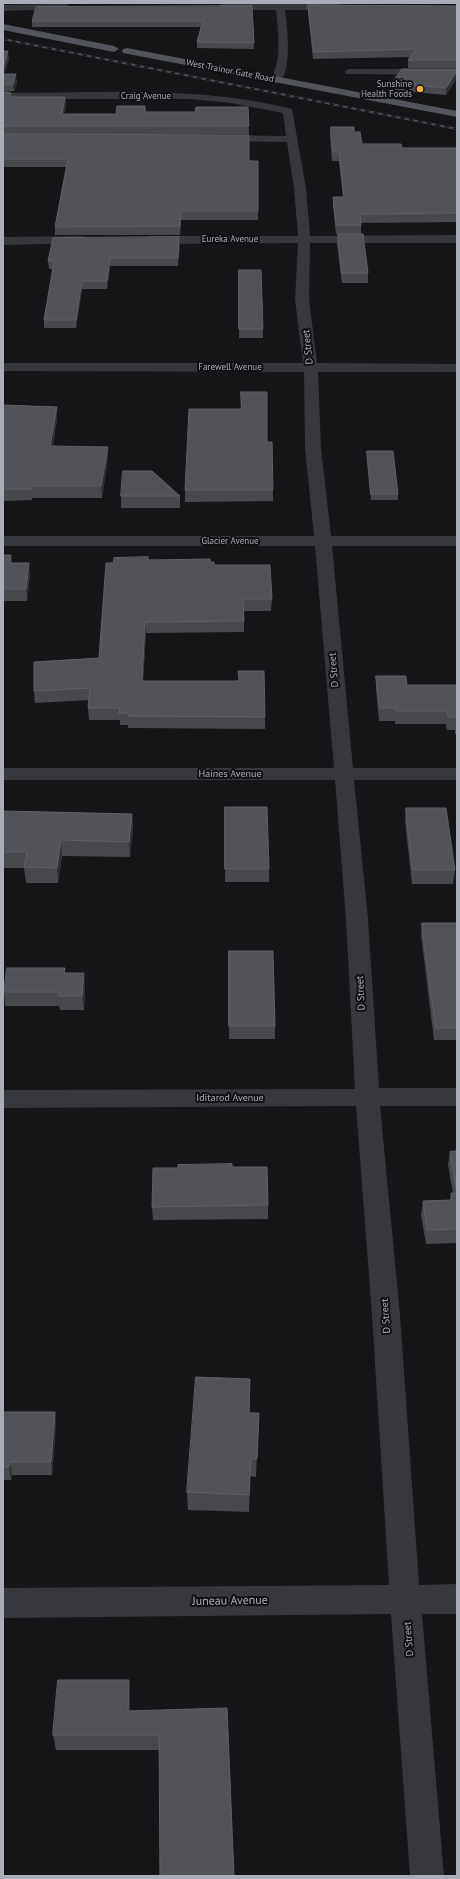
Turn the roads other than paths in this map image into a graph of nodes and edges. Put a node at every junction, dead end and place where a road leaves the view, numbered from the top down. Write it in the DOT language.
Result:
graph roads {
  1 [pos="280,5"];
  2 [pos="76,7"];
  3 [pos="209,7"];
  4 [pos="349,7"];
  5 [pos="3,8"];
  6 [pos="3,27"];
  7 [pos="114,49"];
  8 [pos="127,51"];
  9 [pos="350,72"];
  10 [pos="457,72"];
  11 [pos="276,80"];
  12 [pos="3,96"];
  13 [pos="288,111"];
  14 [pos="457,114"];
  15 [pos="206,138"];
  16 [pos="292,139"];
  17 [pos="304,239"];
  18 [pos="457,239"];
  19 [pos="97,240"];
  20 [pos="137,240"];
  21 [pos="3,241"];
  22 [pos="3,367"];
  23 [pos="310,367"];
  24 [pos="457,368"];
  25 [pos="323,540"];
  26 [pos="3,541"];
  27 [pos="457,541"];
  28 [pos="3,774"];
  29 [pos="343,774"];
  30 [pos="457,774"];
  31 [pos="367,1097"];
  32 [pos="457,1097"];
  33 [pos="3,1099"];
  34 [pos="405,1599"];
  35 [pos="457,1599"];
  36 [pos="3,1603"];
  37 [pos="427,1876"];
  1 -- 3 [label="street"];
  1 -- 4 [label="street"];
  1 -- 11 [label="street"];
  2 -- 5 [label="street"];
  6 -- 7 [label="main road, West Trainor Gate Road"];
  7 -- 8 [label="street, West Trainor Gate Road"];
  8 -- 11 [label="main road, West Trainor Gate Road"];
  9 -- 10 [label="street"];
  11 -- 14 [label="main road, West Trainor Gate Road"];
  12 -- 13 [label="street, Craig Avenue"];
  13 -- 16 [label="street, D Street"];
  15 -- 16 [label="street"];
  16 -- 17 [label="street, D Street"];
  17 -- 18 [label="street, Eureka Avenue"];
  17 -- 20 [label="street, Eureka Avenue"];
  17 -- 23 [label="street, D Street"];
  19 -- 21 [label="street"];
  22 -- 23 [label="street, Farewell Avenue"];
  23 -- 24 [label="street, Farewell Avenue"];
  23 -- 25 [label="street, D Street"];
  25 -- 26 [label="street, Glacier Avenue"];
  25 -- 27 [label="street, Glacier Avenue"];
  25 -- 29 [label="street, D Street"];
  28 -- 29 [label="street, Haines Avenue"];
  29 -- 30 [label="street, Haines Avenue"];
  29 -- 31 [label="street, D Street"];
  31 -- 32 [label="street, Iditarod Avenue"];
  31 -- 33 [label="street, Iditarod Avenue"];
  31 -- 34 [label="street, D Street"];
  34 -- 35 [label="street, Juneau Avenue"];
  34 -- 36 [label="street, Juneau Avenue"];
  34 -- 37 [label="street, D Street"];
}
